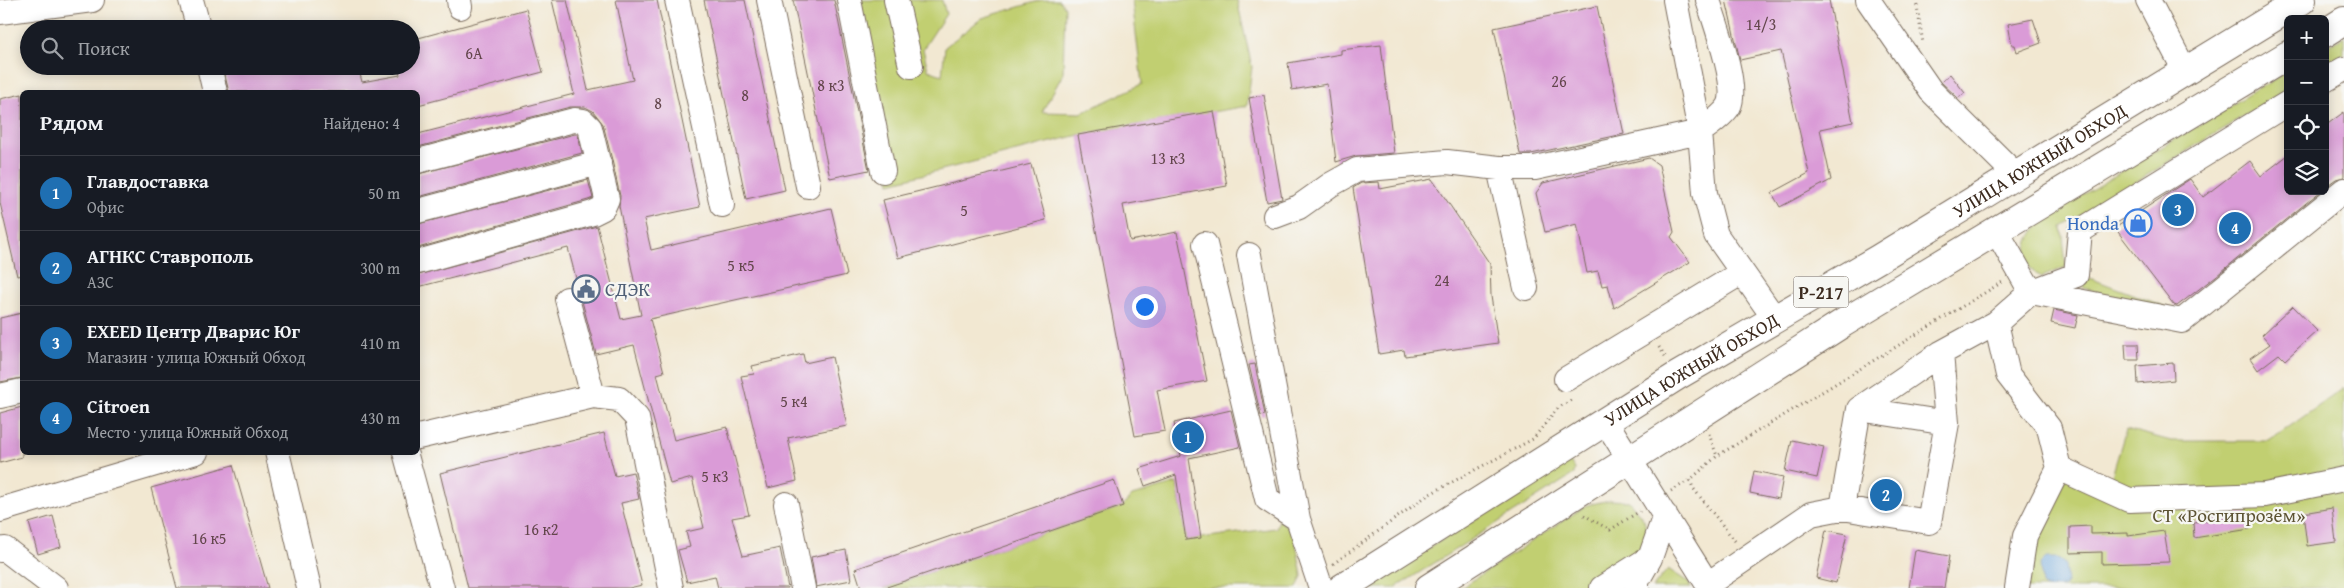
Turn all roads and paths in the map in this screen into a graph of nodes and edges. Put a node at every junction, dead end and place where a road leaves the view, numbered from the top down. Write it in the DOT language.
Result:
graph roads {
  1 [pos="92,0"];
  2 [pos="191,0"];
  3 [pos="677,0"];
  4 [pos="769,0"];
  5 [pos="849,0"];
  6 [pos="896,0"];
  7 [pos="1676,0"];
  8 [pos="1708,0"];
  9 [pos="1868,0"];
  10 [pos="2148,0"];
  11 [pos="2302,0"];
  12 [pos="0,12"];
  13 [pos="197,20"];
  14 [pos="2344,21"];
  15 [pos="2329,30"];
  16 [pos="2284,57"];
  17 [pos="911,66"];
  18 [pos="2344,68"];
  19 [pos="2185,71"];
  20 [pos="211,75"];
  21 [pos="2329,77"];
  22 [pos="215,90"];
  23 [pos="2285,105"];
  24 [pos="1700,132"];
  25 [pos="420,159"];
  26 [pos="599,163"];
  27 [pos="1499,168"];
  28 [pos="883,171"];
  29 [pos="2016,174"];
  30 [pos="808,186"];
  31 [pos="2344,190"];
  32 [pos="722,205"];
  33 [pos="420,210"];
  34 [pos="1275,216"];
  35 [pos="1996,230"];
  36 [pos="1205,244"];
  37 [pos="1249,255"];
  38 [pos="420,261"];
  39 [pos="1741,274"];
  40 [pos="2025,282"];
  41 [pos="1526,288"];
  42 [pos="566,299"];
  43 [pos="1775,319"];
  44 [pos="1996,323"];
  45 [pos="1666,342"];
  46 [pos="1650,352"];
  47 [pos="1942,354"];
  48 [pos="1570,389"];
  49 [pos="20,391"];
  50 [pos="0,396"];
  51 [pos="593,396"];
  52 [pos="1859,409"];
  53 [pos="1606,422"];
  54 [pos="1947,423"];
  55 [pos="420,437"];
  56 [pos="186,455"];
  57 [pos="278,455"];
  58 [pos="406,455"];
  59 [pos="1631,460"];
  60 [pos="2059,468"];
  61 [pos="2344,479"];
  62 [pos="786,504"];
  63 [pos="1842,508"];
  64 [pos="0,510"];
  65 [pos="1665,514"];
  66 [pos="1298,519"];
  67 [pos="1736,542"];
  68 [pos="0,550"];
  69 [pos="1650,558"];
  70 [pos="1319,582"];
  71 [pos="1709,586"];
  72 [pos="56,588"];
  73 [pos="309,588"];
  74 [pos="442,588"];
  75 [pos="671,588"];
  76 [pos="803,588"];
  77 [pos="1342,588"];
  78 [pos="1429,588"];
  79 [pos="1602,588"];
  80 [pos="1637,588"];
  81 [pos="2017,588"];
  1 -- 12 [label="street"];
  2 -- 13 [label="street"];
  3 -- 32 [label="street"];
  4 -- 30 [label="street"];
  5 -- 28 [label="street"];
  6 -- 17 [label="street"];
  7 -- 24 [label="street"];
  8 -- 24 [label="street"];
  9 -- 29 [label="street"];
  10 -- 19 [label="street"];
  11 -- 19 [label="main road, УЛИЦА ЮЖНЫЙ ОБХОД / Р-217"];
  14 -- 15 [label="main road"];
  16 -- 35 [label="main road, УЛИЦА ЮЖНЫЙ ОБХОД / Р-217"];
  18 -- 21 [label="street"];
  19 -- 29 [label="main road, УЛИЦА ЮЖНЫЙ ОБХОД / Р-217"];
  20 -- 22 [label="street"];
  23 -- 40 [label="street"];
  24 -- 27 [label="street"];
  24 -- 39 [label="street"];
  25 -- 26 [label="street"];
  26 -- 33 [label="street"];
  26 -- 38 [label="street"];
  27 -- 34 [label="street"];
  27 -- 41 [label="street"];
  29 -- 43 [label="main road, УЛИЦА ЮЖНЫЙ ОБХОД / Р-217"];
  31 -- 40 [label="street"];
  35 -- 40 [label="street"];
  35 -- 59 [label="main road, УЛИЦА ЮЖНЫЙ ОБХОД / Р-217"];
  36 -- 66 [label="street"];
  37 -- 66 [label="street"];
  39 -- 43 [label="street"];
  39 -- 48 [label="street"];
  40 -- 44 [label="street"];
  40 -- 67 [label="path"];
  42 -- 51 [label="street"];
  43 -- 53 [label="main road, УЛИЦА ЮЖНЫЙ ОБХОД / Р-217"];
  44 -- 47 [label="street"];
  44 -- 60 [label="street"];
  45 -- 46 [label="path"];
  47 -- 52 [label="street"];
  47 -- 54 [label="street"];
  48 -- 70 [label="path"];
  49 -- 50 [label="street"];
  51 -- 55 [label="street"];
  51 -- 75 [label="street"];
  52 -- 54 [label="street"];
  52 -- 63 [label="street"];
  53 -- 59 [label="street"];
  53 -- 77 [label="main road, УЛИЦА ЮЖНЫЙ ОБХОД / Р-217"];
  54 -- 63 [label="street"];
  56 -- 64 [label="street"];
  57 -- 73 [label="street"];
  58 -- 74 [label="street"];
  59 -- 65 [label="street"];
  59 -- 78 [label="main road, УЛИЦА ЮЖНЫЙ ОБХОД / Р-217"];
  60 -- 61 [label="street"];
  60 -- 81 [label="street"];
  62 -- 76 [label="street"];
  63 -- 71 [label="street"];
  65 -- 69 [label="street"];
  65 -- 71 [label="street"];
  66 -- 70 [label="street"];
  68 -- 72 [label="street"];
  69 -- 79 [label="street"];
  69 -- 80 [label="street"];
}
